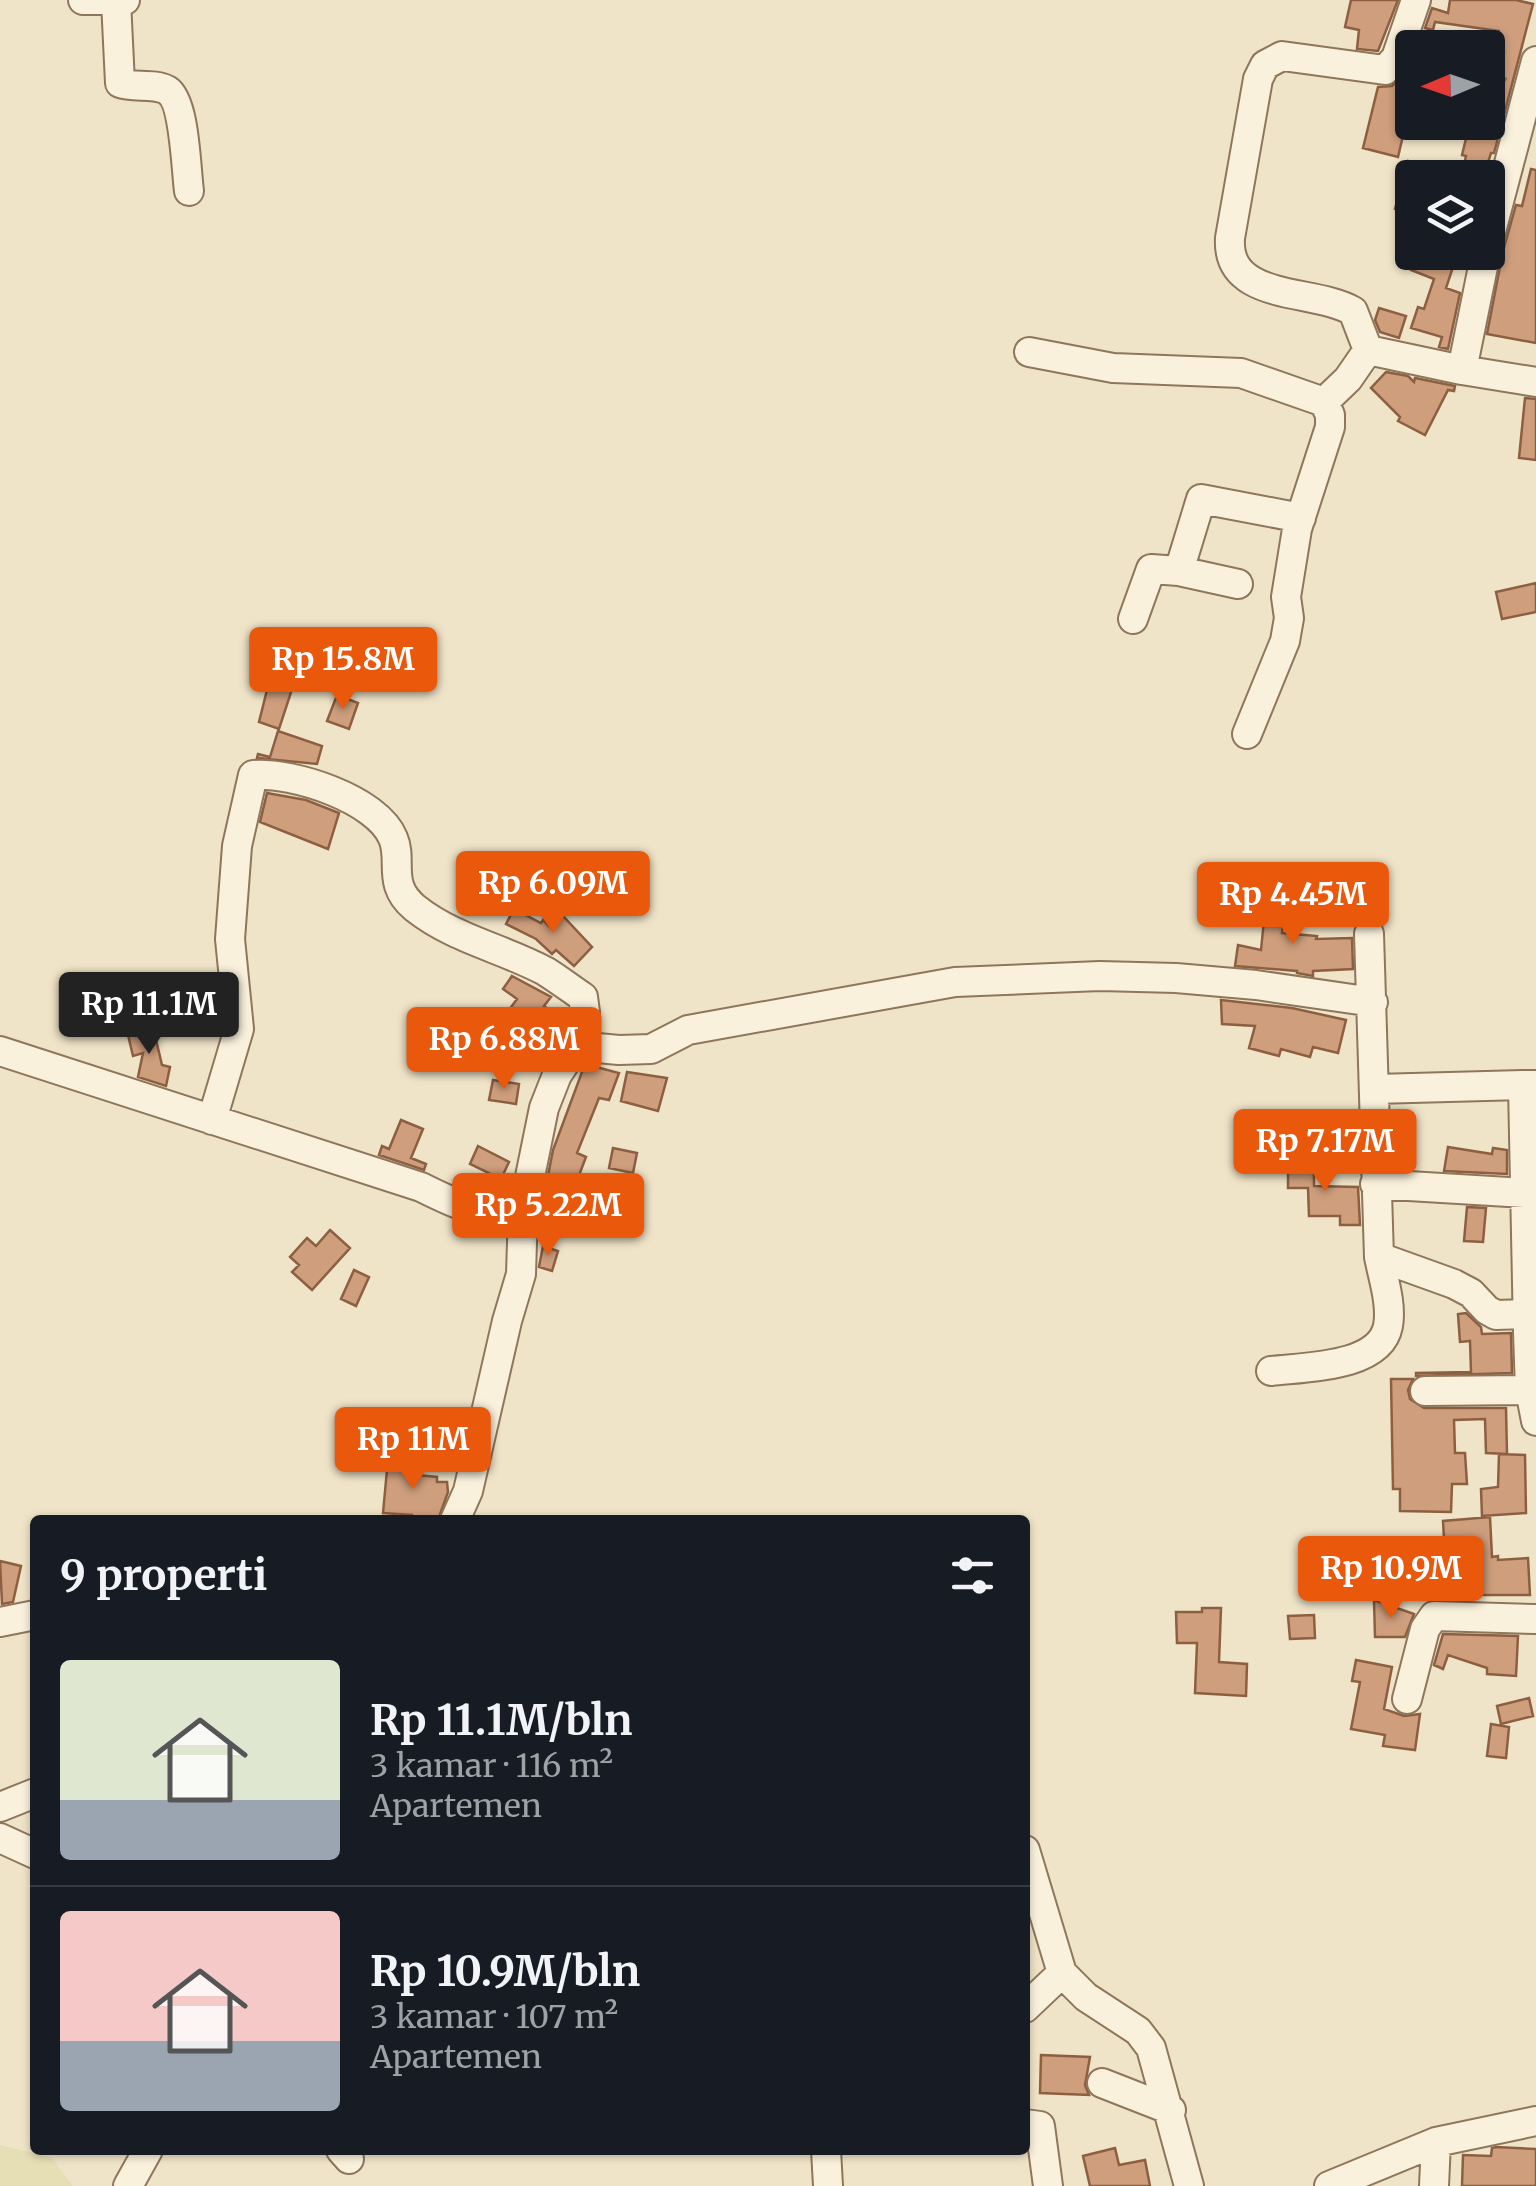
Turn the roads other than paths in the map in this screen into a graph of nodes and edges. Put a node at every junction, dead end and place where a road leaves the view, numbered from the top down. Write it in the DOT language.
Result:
graph roads {
  1 [pos="83,0"];
  2 [pos="125,0"];
  3 [pos="1416,0"];
  4 [pos="116,1"];
  5 [pos="1536,61"];
  6 [pos="1505,179"];
  7 [pos="189,191"];
  8 [pos="1482,270"];
  9 [pos="1368,350"];
  10 [pos="1030,352"];
  11 [pos="1462,370"];
  12 [pos="1536,382"];
  13 [pos="1324,402"];
  14 [pos="1301,518"];
  15 [pos="1178,572"];
  16 [pos="1238,584"];
  17 [pos="1133,619"];
  18 [pos="1247,734"];
  19 [pos="1369,934"];
  20 [pos="1372,1002"];
  21 [pos="576,1046"];
  22 [pos="0,1051"];
  23 [pos="1530,1085"];
  24 [pos="1375,1088"];
  25 [pos="212,1120"];
  26 [pos="1375,1184"];
  27 [pos="1525,1193"];
  28 [pos="524,1211"];
  29 [pos="1379,1256"];
  30 [pos="1530,1326"];
  31 [pos="1271,1371"];
  32 [pos="1530,1390"];
  33 [pos="1425,1391"];
  34 [pos="1536,1421"];
  35 [pos="457,1515"];
  36 [pos="30,1616"];
  37 [pos="1536,1619"];
  38 [pos="0,1622"];
  39 [pos="1408,1699"];
  40 [pos="30,1796"];
  41 [pos="0,1807"];
  42 [pos="0,1838"];
  43 [pos="30,1852"];
  44 [pos="1030,1867"];
  45 [pos="1062,1973"];
  46 [pos="1030,2003"];
  47 [pos="1102,2083"];
  48 [pos="1171,2110"];
  49 [pos="1536,2121"];
  50 [pos="1030,2125"];
  51 [pos="1436,2142"];
  52 [pos="145,2155"];
  53 [pos="826,2155"];
  54 [pos="128,2186"];
  55 [pos="828,2186"];
  56 [pos="1048,2186"];
  57 [pos="1190,2186"];
  58 [pos="1329,2186"];
  59 [pos="1434,2186"];
  1 -- 4 [label="street"];
  2 -- 4 [label="street"];
  3 -- 9 [label="street"];
  4 -- 7 [label="street"];
  5 -- 6 [label="street"];
  8 -- 11 [label="street"];
  9 -- 11 [label="street"];
  9 -- 13 [label="street"];
  10 -- 13 [label="street"];
  11 -- 12 [label="street"];
  13 -- 14 [label="street"];
  14 -- 15 [label="street"];
  14 -- 18 [label="street"];
  15 -- 16 [label="street"];
  15 -- 17 [label="street"];
  19 -- 20 [label="street"];
  20 -- 21 [label="street"];
  20 -- 24 [label="street"];
  21 -- 25 [label="street"];
  21 -- 28 [label="street"];
  22 -- 25 [label="street"];
  23 -- 24 [label="street"];
  23 -- 27 [label="street"];
  24 -- 26 [label="street"];
  25 -- 28 [label="street"];
  26 -- 27 [label="street"];
  26 -- 29 [label="street"];
  27 -- 30 [label="street"];
  28 -- 35 [label="street"];
  29 -- 30 [label="street"];
  29 -- 31 [label="street"];
  30 -- 32 [label="street"];
  32 -- 33 [label="street"];
  32 -- 34 [label="street"];
  36 -- 38 [label="street"];
  37 -- 39 [label="street"];
  40 -- 41 [label="street"];
  42 -- 43 [label="street"];
  44 -- 45 [label="street"];
  45 -- 46 [label="street"];
  45 -- 48 [label="street"];
  47 -- 48 [label="street"];
  48 -- 57 [label="street"];
  49 -- 51 [label="street"];
  50 -- 56 [label="street"];
  51 -- 58 [label="street"];
  51 -- 59 [label="street"];
  52 -- 54 [label="street"];
  53 -- 55 [label="street"];
}
